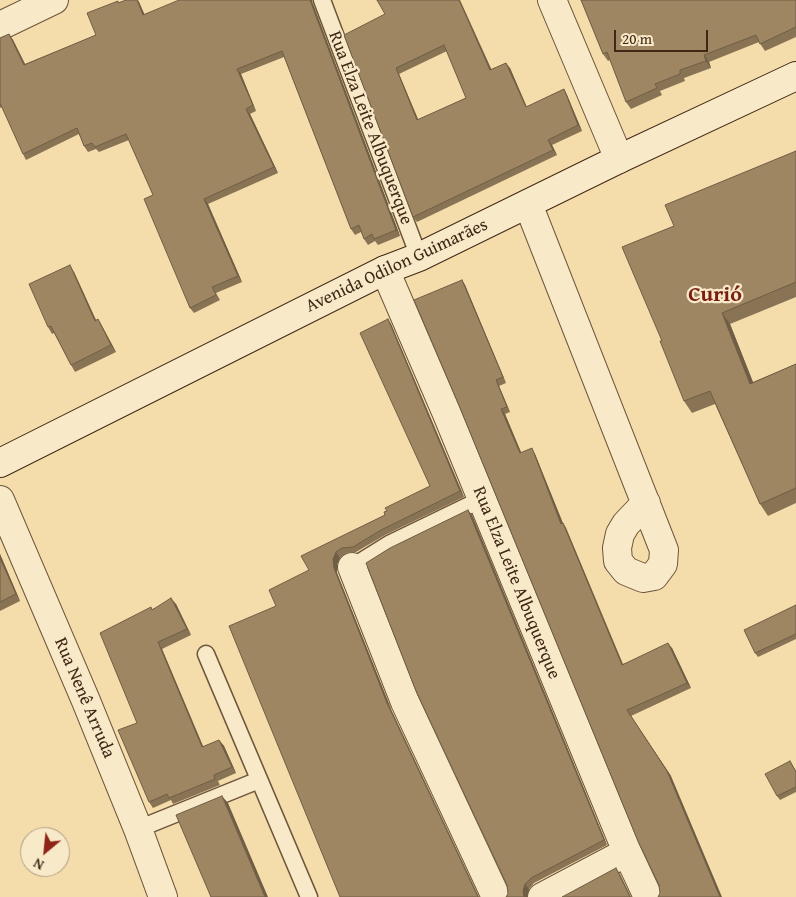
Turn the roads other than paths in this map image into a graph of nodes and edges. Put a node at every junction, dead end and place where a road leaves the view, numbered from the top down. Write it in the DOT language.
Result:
graph roads {
  1 [pos="54,0"];
  2 [pos="322,0"];
  3 [pos="552,0"];
  4 [pos="0,26"];
  5 [pos="796,76"];
  6 [pos="619,159"];
  7 [pos="528,204"];
  8 [pos="419,257"];
  9 [pos="385,270"];
  10 [pos="0,462"];
  11 [pos="0,500"];
  12 [pos="482,500"];
  13 [pos="646,503"];
  14 [pos="352,567"];
  15 [pos="206,654"];
  16 [pos="259,780"];
  17 [pos="138,829"];
  18 [pos="627,852"];
  19 [pos="163,897"];
  20 [pos="308,897"];
  21 [pos="496,897"];
  22 [pos="542,897"];
  23 [pos="648,897"];
  1 -- 4 [label="street"];
  2 -- 8 [label="lane, Rua Elza Leite Albuquerque"];
  3 -- 6 [label="street"];
  5 -- 6 [label="street, Avenida Odilon Guimarães"];
  6 -- 7 [label="street, Avenida Odilon Guimarães"];
  7 -- 8 [label="street, Avenida Odilon Guimarães"];
  7 -- 13 [label="street"];
  8 -- 9 [label="street, Avenida Odilon Guimarães"];
  9 -- 10 [label="street, Avenida Odilon Guimarães"];
  9 -- 12 [label="street, Rua Elza Leite Albuquerque"];
  11 -- 17 [label="street, Rua Nenê Arruda"];
  12 -- 14 [label="lane"];
  12 -- 18 [label="street, Rua Elza Leite Albuquerque"];
  14 -- 21 [label="street"];
  15 -- 16 [label="lane"];
  16 -- 17 [label="lane"];
  16 -- 20 [label="lane"];
  17 -- 19 [label="street, Rua Nenê Arruda"];
  18 -- 22 [label="street"];
  18 -- 23 [label="street, Rua Elza Leite Albuquerque"];
}
